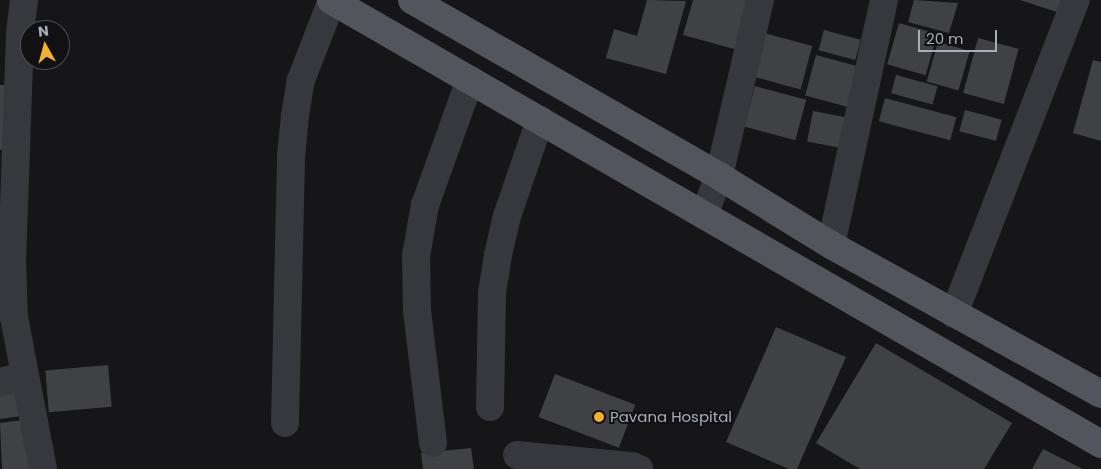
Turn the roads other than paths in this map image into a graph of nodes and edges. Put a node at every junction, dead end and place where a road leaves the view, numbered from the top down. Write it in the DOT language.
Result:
graph roads {
  1 [pos="23,0"];
  2 [pos="331,0"];
  3 [pos="412,0"];
  4 [pos="760,0"];
  5 [pos="884,0"];
  6 [pos="1076,0"];
  7 [pos="470,80"];
  8 [pos="540,120"];
  9 [pos="718,176"];
  10 [pos="704,215"];
  11 [pos="830,245"];
  12 [pos="954,314"];
  13 [pos="12,379"];
  14 [pos="1101,394"];
  15 [pos="490,407"];
  16 [pos="285,423"];
  17 [pos="433,443"];
  18 [pos="1101,444"];
  19 [pos="516,455"];
  20 [pos="43,469"];
  21 [pos="639,469"];
  1 -- 13 [label="street"];
  2 -- 7 [label="main road"];
  2 -- 16 [label="street"];
  3 -- 9 [label="main road"];
  4 -- 9 [label="street"];
  5 -- 11 [label="street"];
  6 -- 12 [label="street"];
  7 -- 8 [label="main road"];
  7 -- 17 [label="street"];
  8 -- 10 [label="main road"];
  8 -- 15 [label="street"];
  9 -- 10 [label="street"];
  9 -- 11 [label="main road"];
  10 -- 18 [label="main road"];
  11 -- 12 [label="main road"];
  12 -- 14 [label="main road"];
  13 -- 20 [label="street"];
  19 -- 21 [label="street"];
}
